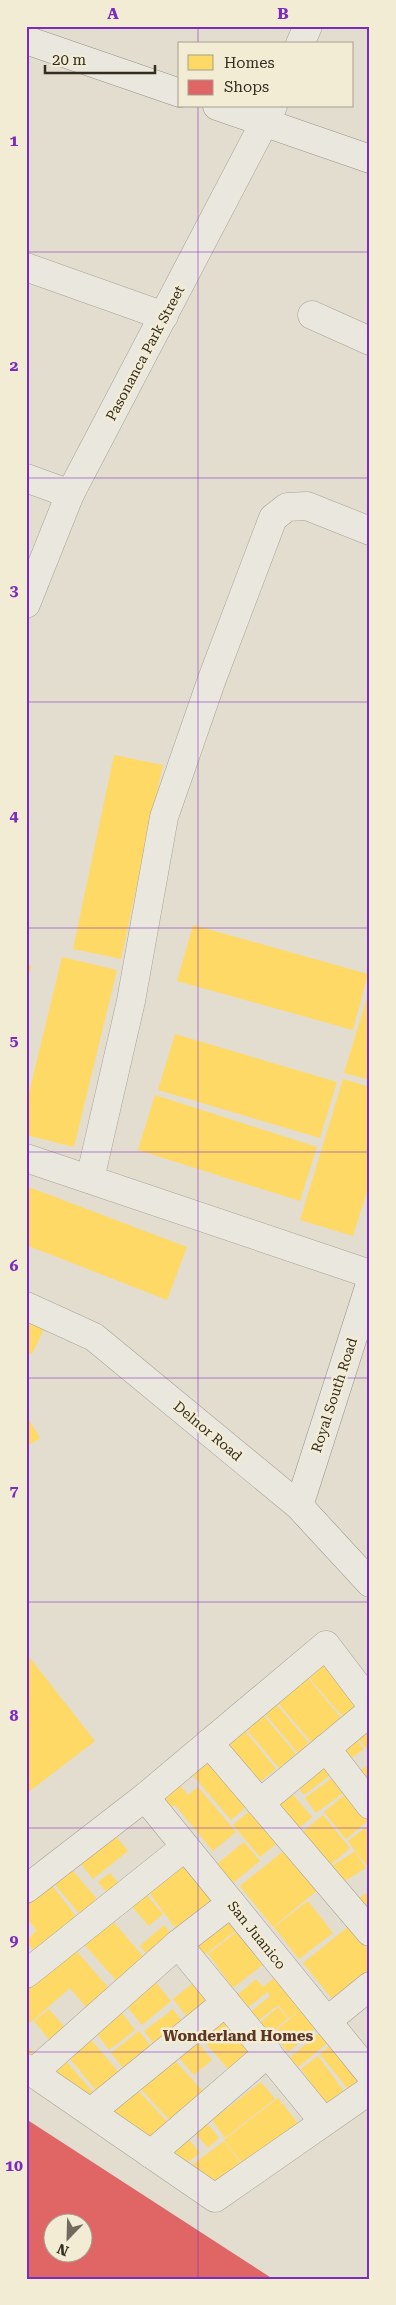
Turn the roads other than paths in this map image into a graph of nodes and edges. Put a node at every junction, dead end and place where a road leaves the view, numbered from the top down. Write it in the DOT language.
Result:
graph roads {
  1 [pos="308,26"];
  2 [pos="26,40"];
  3 [pos="301,42"];
  4 [pos="178,92"];
  5 [pos="229,108"];
  6 [pos="270,115"];
  7 [pos="370,159"];
  8 [pos="26,267"];
  9 [pos="312,315"];
  10 [pos="164,316"];
  11 [pos="370,341"];
  12 [pos="26,478"];
  13 [pos="70,494"];
  14 [pos="370,531"];
  15 [pos="26,604"];
  16 [pos="26,1158"];
  17 [pos="90,1179"];
  18 [pos="370,1274"];
  19 [pos="370,1284"];
  20 [pos="26,1306"];
  21 [pos="299,1506"];
  22 [pos="370,1583"];
  23 [pos="370,1703"];
  24 [pos="370,1712"];
  25 [pos="209,1742"];
  26 [pos="326,1748"];
  27 [pos="145,1797"];
  28 [pos="260,1803"];
  29 [pos="370,1805"];
  30 [pos="185,1847"];
  31 [pos="26,1889"];
  32 [pos="231,1903"];
  33 [pos="370,1932"];
  34 [pos="178,1944"];
  35 [pos="26,1974"];
  36 [pos="370,1986"];
  37 [pos="226,2002"];
  38 [pos="327,2022"];
  39 [pos="268,2053"];
  40 [pos="29,2070"];
  41 [pos="370,2074"];
  42 [pos="370,2090"];
  43 [pos="91,2112"];
  44 [pos="324,2122"];
  45 [pos="151,2154"];
  1 -- 3 [label="street"];
  2 -- 4 [label="street"];
  5 -- 6 [label="street"];
  6 -- 7 [label="street"];
  6 -- 10 [label="street, Pasonanca Park Street"];
  8 -- 10 [label="street"];
  9 -- 11 [label="street"];
  10 -- 13 [label="street, Pasonanca Park Street"];
  12 -- 13 [label="street"];
  13 -- 15 [label="street, Pasonanca Park Street"];
  14 -- 17 [label="street"];
  16 -- 17 [label="street"];
  17 -- 18 [label="street"];
  19 -- 21 [label="street, Royal South Road"];
  20 -- 21 [label="street, Delnor Road"];
  21 -- 22 [label="street, Delnor Road"];
  23 -- 25 [label="street"];
  24 -- 26 [label="street"];
  25 -- 27 [label="street"];
  25 -- 28 [label="street"];
  26 -- 28 [label="street"];
  26 -- 29 [label="street"];
  27 -- 30 [label="street, San Juanico"];
  27 -- 31 [label="street"];
  28 -- 33 [label="street"];
  30 -- 32 [label="street, San Juanico"];
  30 -- 35 [label="street"];
  32 -- 34 [label="street"];
  32 -- 38 [label="street, San Juanico"];
  34 -- 37 [label="street"];
  34 -- 40 [label="street"];
  36 -- 38 [label="street"];
  37 -- 39 [label="street"];
  37 -- 43 [label="street"];
  38 -- 41 [label="street, San Juanico"];
  39 -- 44 [label="street"];
  39 -- 45 [label="street"];
  40 -- 43 [label="street"];
  42 -- 44 [label="street"];
  43 -- 45 [label="street"];
  44 -- 45 [label="street"];
}
